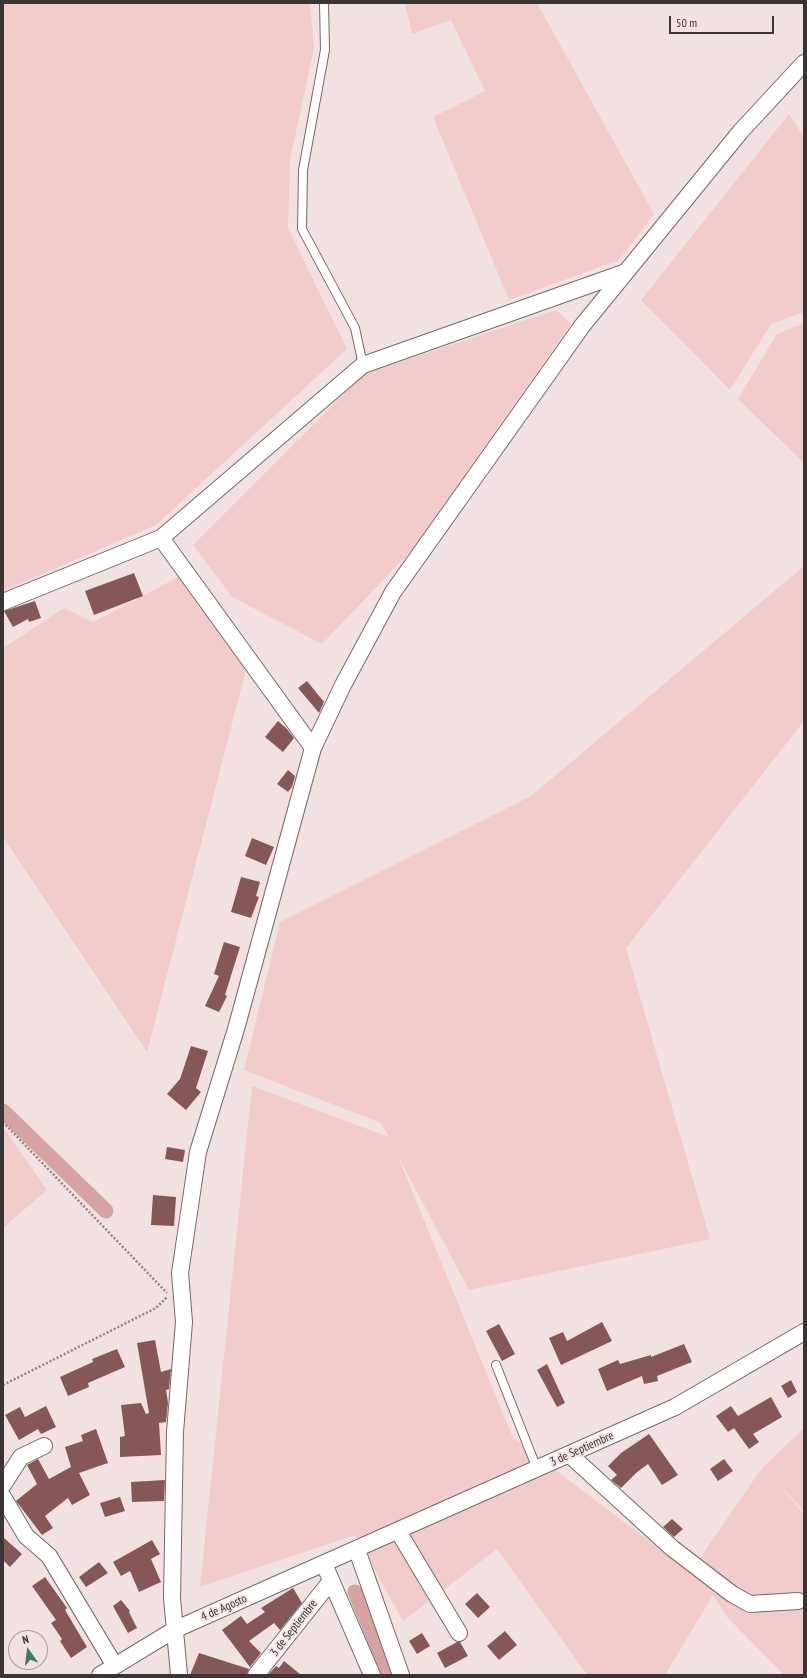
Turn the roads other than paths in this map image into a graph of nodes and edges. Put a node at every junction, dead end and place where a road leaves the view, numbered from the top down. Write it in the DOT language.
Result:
graph roads {
  1 [pos="324,3"];
  2 [pos="804,63"];
  3 [pos="626,272"];
  4 [pos="363,365"];
  5 [pos="161,538"];
  6 [pos="3,602"];
  7 [pos="313,748"];
  8 [pos="804,1332"];
  9 [pos="496,1365"];
  10 [pos="44,1446"];
  11 [pos="570,1455"];
  12 [pos="537,1469"];
  13 [pos="3,1484"];
  14 [pos="3,1497"];
  15 [pos="398,1531"];
  16 [pos="355,1551"];
  17 [pos="324,1564"];
  18 [pos="331,1581"];
  19 [pos="798,1601"];
  20 [pos="174,1630"];
  21 [pos="458,1633"];
  22 [pos="115,1666"];
  23 [pos="100,1675"];
  24 [pos="179,1675"];
  25 [pos="256,1675"];
  26 [pos="372,1675"];
  27 [pos="401,1675"];
  1 -- 4 [label="lane"];
  2 -- 3 [label="street"];
  3 -- 4 [label="street"];
  3 -- 7 [label="street"];
  4 -- 5 [label="street"];
  5 -- 6 [label="street"];
  5 -- 7 [label="street"];
  7 -- 20 [label="street"];
  8 -- 11 [label="street, 3 de Septiembre"];
  9 -- 12 [label="lane"];
  10 -- 13 [label="street"];
  11 -- 12 [label="street, 3 de Septiembre"];
  11 -- 19 [label="street"];
  12 -- 15 [label="street, 3 de Septiembre"];
  14 -- 22 [label="street"];
  15 -- 16 [label="street, 3 de Septiembre"];
  15 -- 21 [label="street"];
  16 -- 17 [label="street, 4 de Agosto"];
  16 -- 27 [label="street"];
  17 -- 18 [label="street"];
  17 -- 20 [label="street, 4 de Agosto"];
  18 -- 25 [label="street, 3 de Septiembre"];
  18 -- 26 [label="street"];
  20 -- 22 [label="street, 4 de Agosto"];
  20 -- 24 [label="street"];
  22 -- 23 [label="street, 4 de Agosto"];
}
